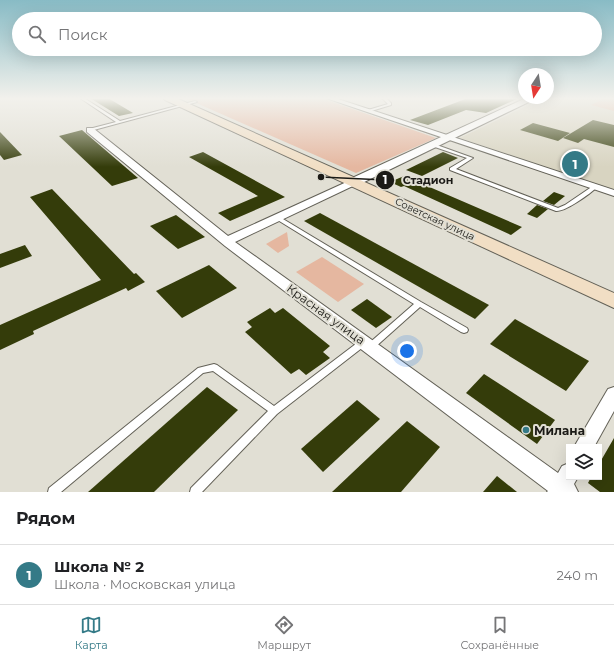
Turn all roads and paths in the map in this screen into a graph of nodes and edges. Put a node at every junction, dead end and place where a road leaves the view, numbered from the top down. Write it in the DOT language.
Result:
graph roads {
  1 [pos="123,121"];
  2 [pos="226,121"];
  3 [pos="398,121"];
  4 [pos="484,121"];
  5 [pos="119,122"];
  6 [pos="90,130"];
  7 [pos="448,138"];
  8 [pos="433,145"];
  9 [pos="354,182"];
  10 [pos="595,187"];
  11 [pos="614,193"];
  12 [pos="278,218"];
  13 [pos="227,241"];
  14 [pos="614,301"];
  15 [pos="419,304"];
  16 [pos="464,330"];
  17 [pos="367,344"];
  18 [pos="614,394"];
  19 [pos="274,411"];
  20 [pos="586,444"];
  21 [pos="564,486"];
  22 [pos="53,492"];
  23 [pos="195,492"];
  1 -- 5 [label="lane"];
  2 -- 9 [label="main road, Советская улица"];
  3 -- 7 [label="street"];
  4 -- 7 [label="street"];
  5 -- 6 [label="lane"];
  6 -- 13 [label="street, Красная улица"];
  7 -- 8 [label="street"];
  7 -- 10 [label="street"];
  8 -- 9 [label="street"];
  8 -- 10 [label="lane"];
  9 -- 12 [label="street"];
  9 -- 14 [label="main road, Советская улица"];
  10 -- 11 [label="street"];
  12 -- 13 [label="street"];
  12 -- 15 [label="lane"];
  13 -- 17 [label="street, Красная улица"];
  15 -- 16 [label="lane"];
  15 -- 17 [label="lane"];
  17 -- 19 [label="lane"];
  17 -- 21 [label="street, Красная улица"];
  18 -- 20 [label="street"];
  19 -- 22 [label="lane"];
  19 -- 23 [label="lane"];
}
